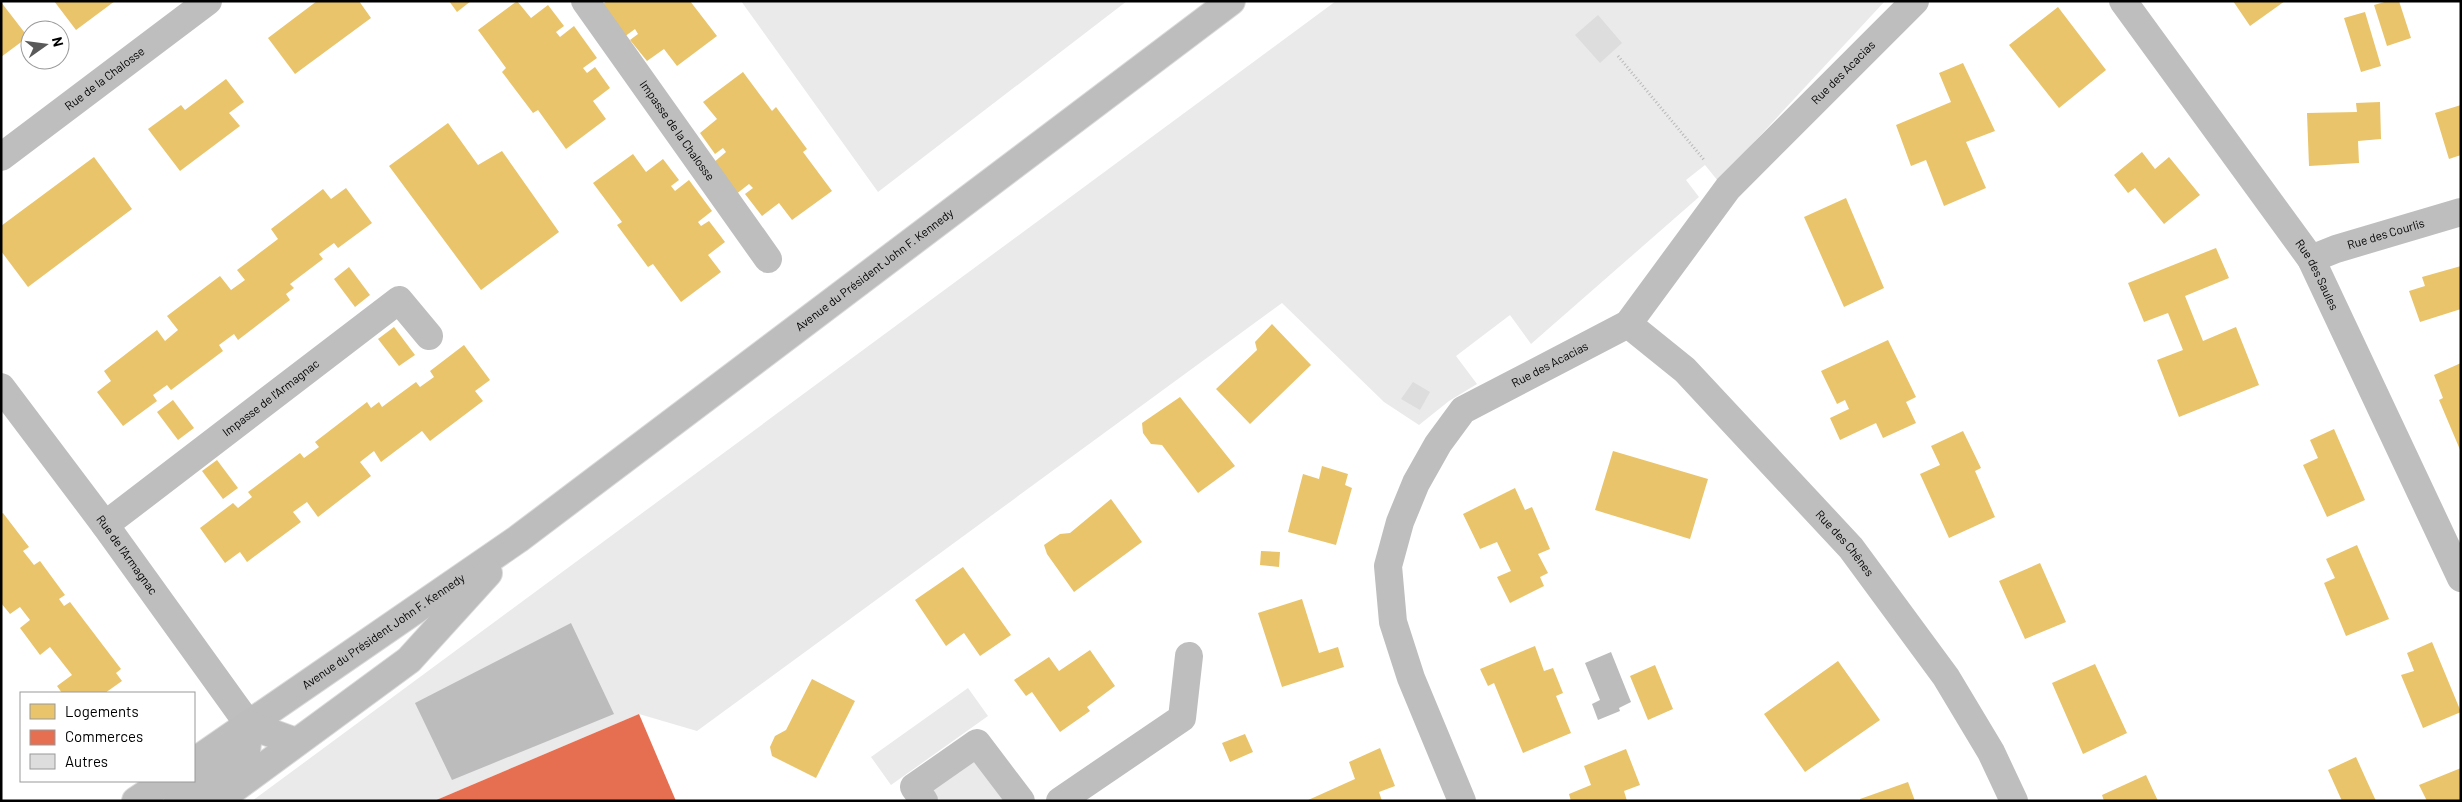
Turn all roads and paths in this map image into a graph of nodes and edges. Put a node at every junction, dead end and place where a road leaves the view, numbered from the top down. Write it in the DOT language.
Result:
graph roads {
  1 [pos="208,1"];
  2 [pos="585,1"];
  3 [pos="1231,1"];
  4 [pos="1915,1"];
  5 [pos="2123,1"];
  6 [pos="1618,56"];
  7 [pos="1,158"];
  8 [pos="1728,188"];
  9 [pos="2461,212"];
  10 [pos="768,259"];
  11 [pos="2311,259"];
  12 [pos="1628,324"];
  13 [pos="429,336"];
  14 [pos="1,387"];
  15 [pos="105,525"];
  16 [pos="518,539"];
  17 [pos="2461,578"];
  18 [pos="1189,656"];
  19 [pos="249,724"];
  20 [pos="296,742"];
  21 [pos="195,761"];
  22 [pos="164,782"];
  23 [pos="136,801"];
  24 [pos="178,801"];
  25 [pos="216,801"];
  26 [pos="924,801"];
  27 [pos="1022,801"];
  28 [pos="1060,801"];
  29 [pos="1462,801"];
  30 [pos="2014,801"];
  1 -- 7 [label="street, Rue de la Chalosse"];
  2 -- 10 [label="street, Impasse de la Chalosse"];
  3 -- 16 [label="main road, Avenue du Président John F. Kennedy"];
  4 -- 8 [label="street, Rue des Acacias"];
  5 -- 11 [label="street, Rue des Saules"];
  6 -- 8 [label="path"];
  8 -- 12 [label="street, Rue des Acacias"];
  9 -- 11 [label="street, Rue des Courlis"];
  11 -- 17 [label="street, Rue des Saules"];
  12 -- 29 [label="street, Rue des Acacias"];
  12 -- 30 [label="street, Rue des Chênes"];
  13 -- 15 [label="street, Impasse de l'Armagnac"];
  14 -- 15 [label="street, Rue de l'Armagnac"];
  15 -- 19 [label="street, Rue de l'Armagnac"];
  16 -- 19 [label="main road, Avenue du Président John F. Kennedy"];
  16 -- 20 [label="main road, Avenue du Président John F. Kennedy"];
  18 -- 28 [label="street"];
  19 -- 20 [label="main road"];
  19 -- 21 [label="main road, Avenue du Président John F. Kennedy"];
  19 -- 24 [label="main road"];
  20 -- 25 [label="main road, Avenue du Président John F. Kennedy"];
  22 -- 23 [label="main road"];
  26 -- 27 [label="street"];
}
